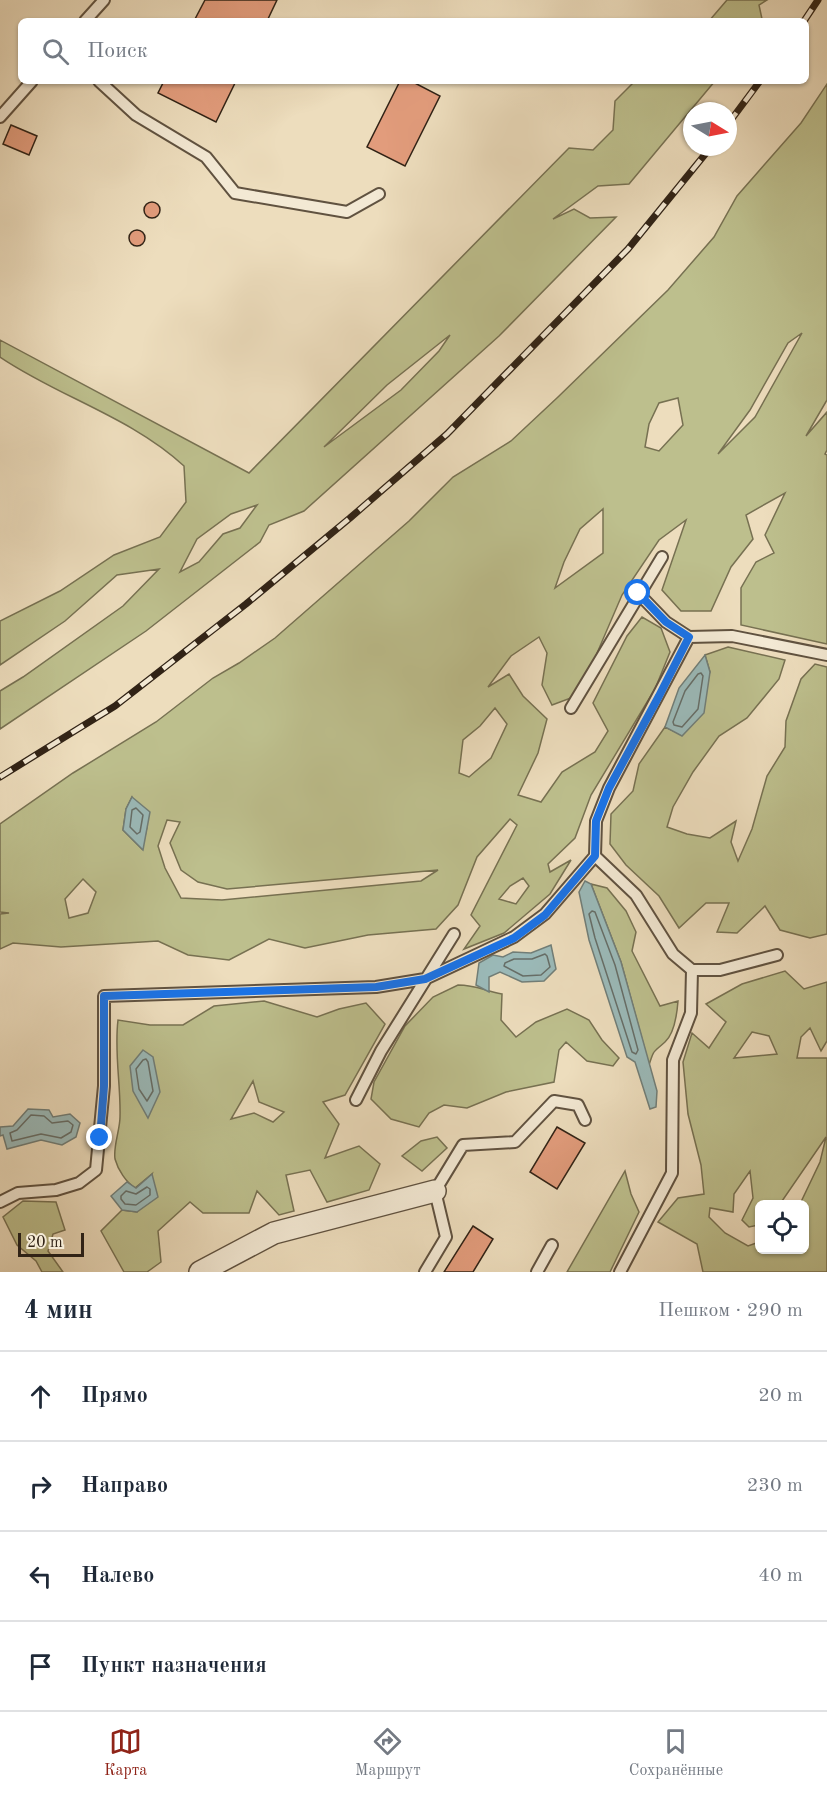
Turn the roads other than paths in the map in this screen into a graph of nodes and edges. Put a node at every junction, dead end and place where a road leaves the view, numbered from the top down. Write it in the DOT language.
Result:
graph roads {
  1 [pos="104,0"];
  2 [pos="88,18"];
  3 [pos="29,84"];
  4 [pos="102,84"];
  5 [pos="0,117"];
  6 [pos="379,194"];
  7 [pos="662,557"];
  8 [pos="638,593"];
  9 [pos="689,637"];
  10 [pos="827,655"];
  11 [pos="571,708"];
  12 [pos="595,856"];
  13 [pos="454,934"];
  14 [pos="777,956"];
  15 [pos="692,970"];
  16 [pos="425,979"];
  17 [pos="356,1100"];
  18 [pos="585,1120"];
  19 [pos="435,1191"];
  20 [pos="0,1202"];
  21 [pos="552,1245"];
  22 [pos="200,1272"];
  23 [pos="425,1272"];
  24 [pos="537,1272"];
  25 [pos="620,1272"];
  1 -- 2 [label="lane"];
  3 -- 5 [label="lane"];
  4 -- 6 [label="lane"];
  7 -- 8 [label="lane"];
  8 -- 9 [label="lane"];
  8 -- 11 [label="lane"];
  9 -- 10 [label="lane"];
  9 -- 12 [label="lane"];
  12 -- 15 [label="lane"];
  12 -- 16 [label="lane"];
  13 -- 16 [label="lane"];
  14 -- 15 [label="lane"];
  15 -- 25 [label="lane"];
  16 -- 17 [label="lane"];
  16 -- 20 [label="lane"];
  18 -- 19 [label="lane"];
  19 -- 22 [label="street"];
  19 -- 23 [label="lane"];
  21 -- 24 [label="lane"];
}
